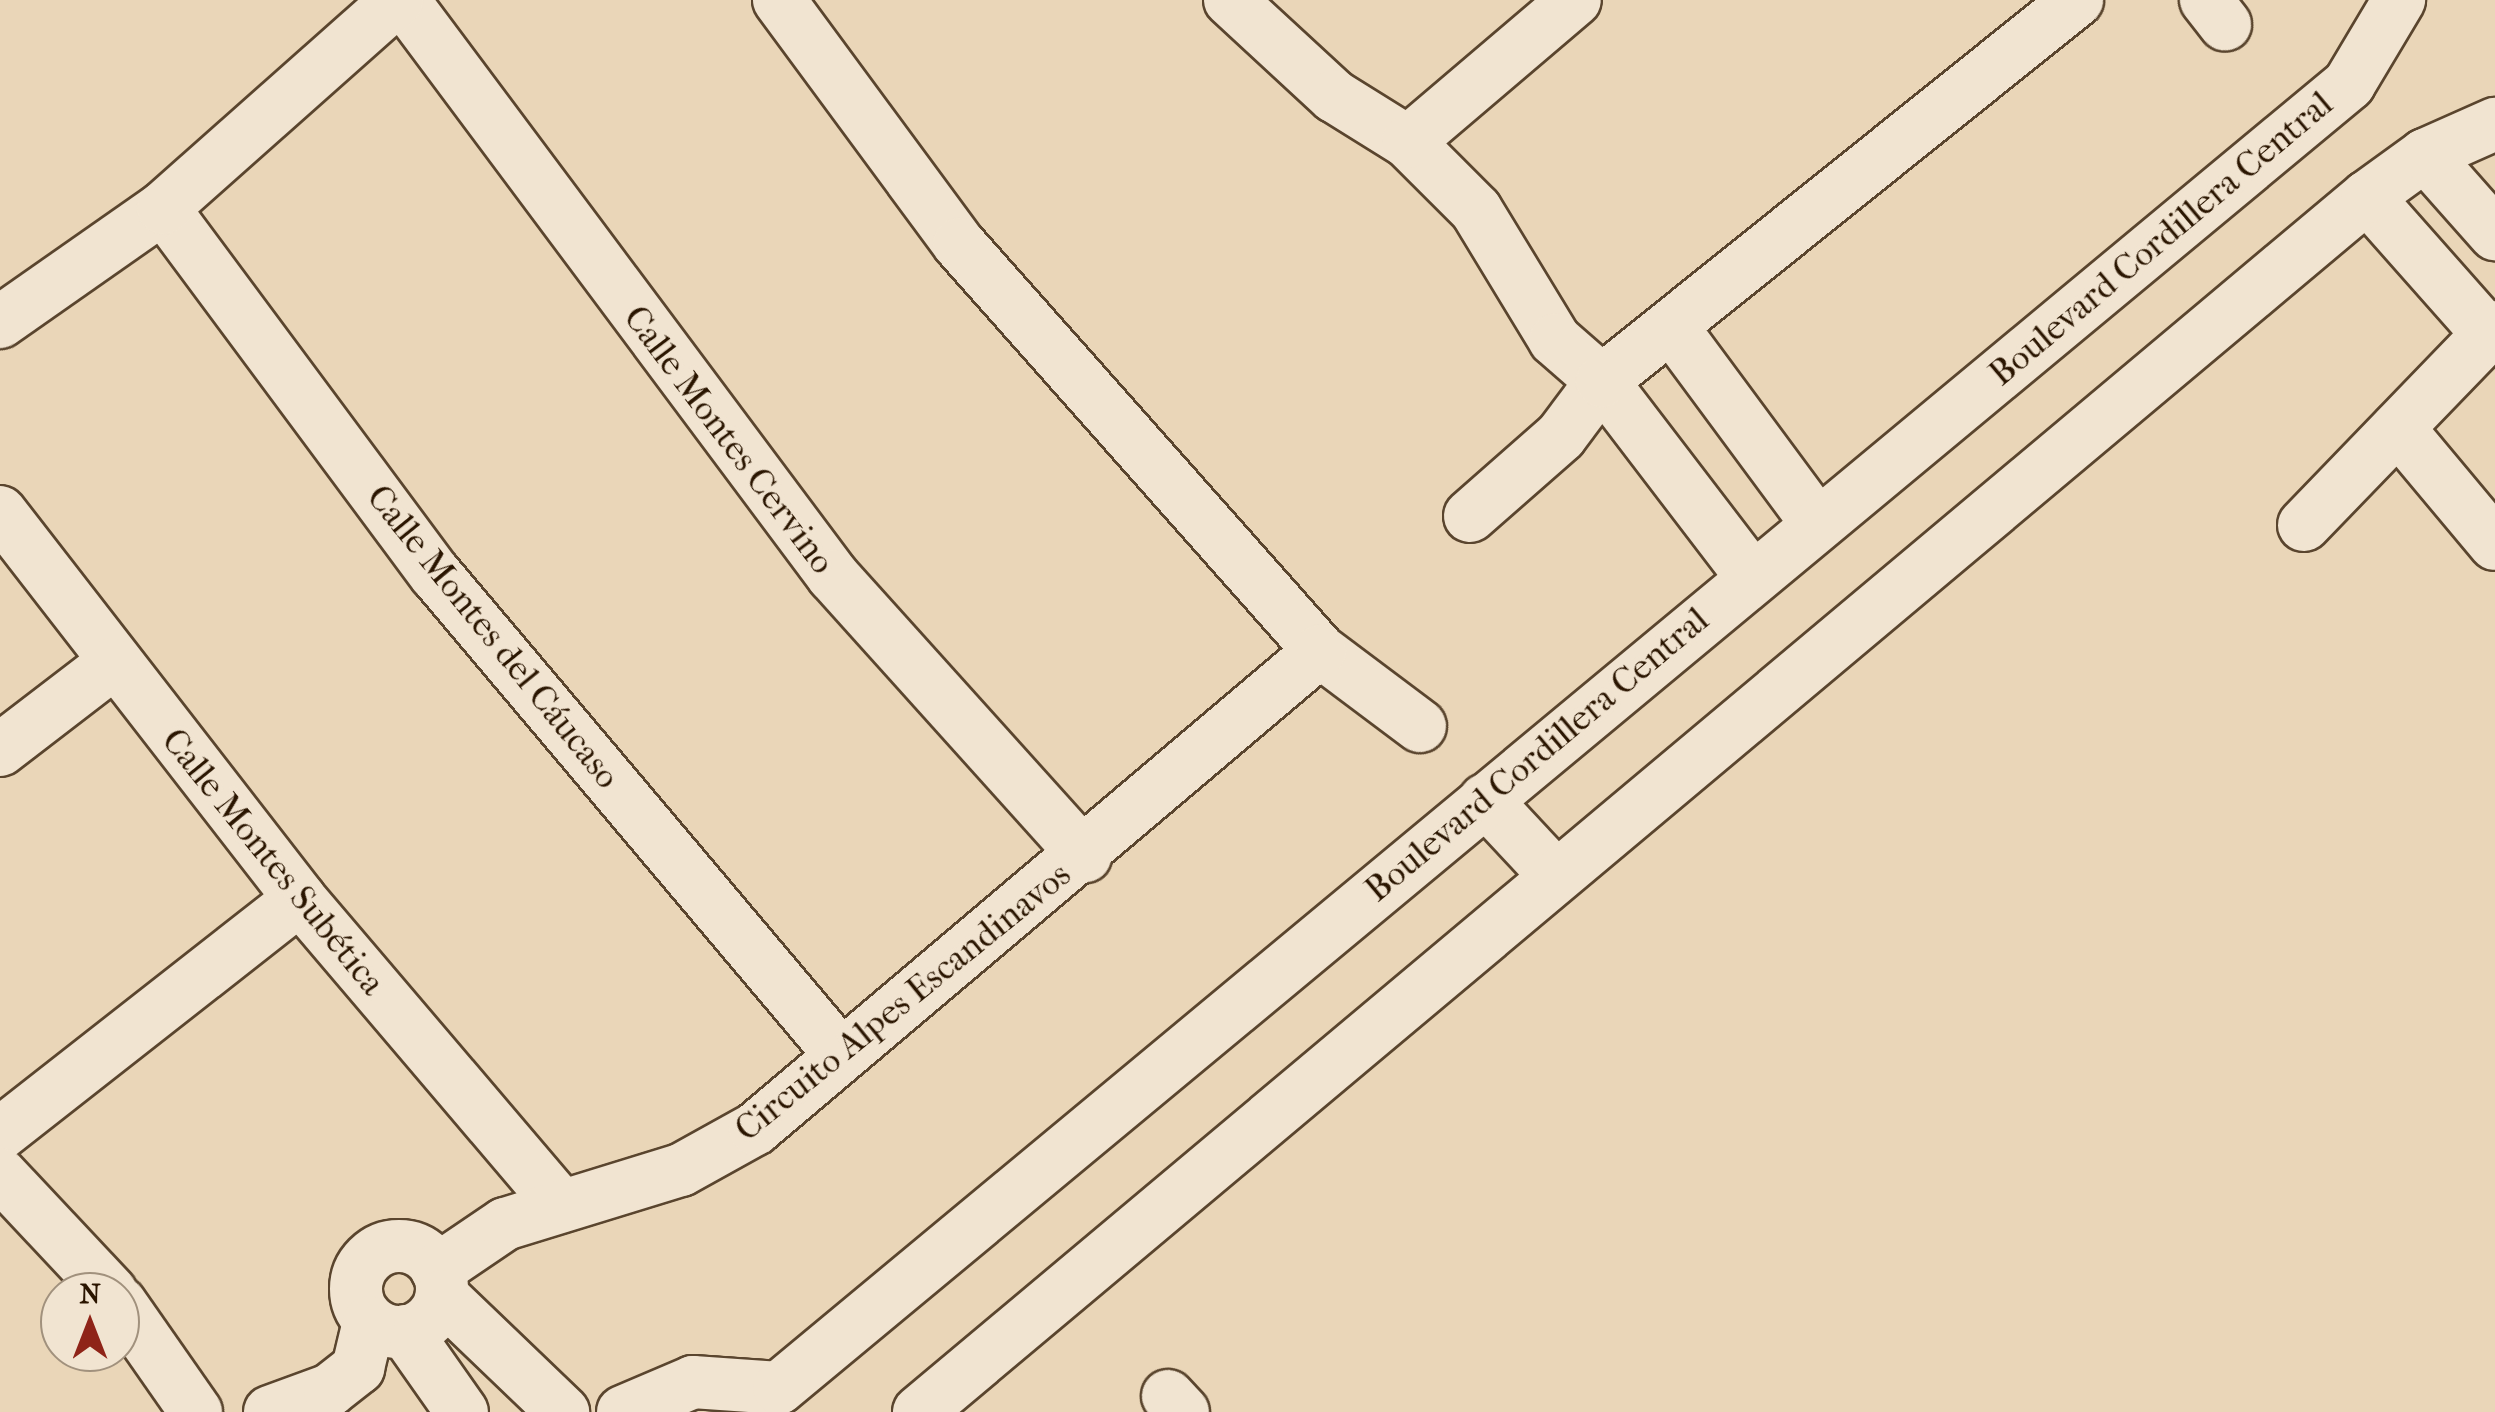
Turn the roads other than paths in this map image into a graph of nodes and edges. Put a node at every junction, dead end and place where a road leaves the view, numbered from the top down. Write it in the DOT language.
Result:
graph roads {
  1 [pos="400,0"];
  2 [pos="779,0"];
  3 [pos="1230,0"];
  4 [pos="1575,0"];
  5 [pos="2077,0"];
  6 [pos="2399,0"];
  7 [pos="2495,124"];
  8 [pos="1408,142"];
  9 [pos="2425,155"];
  10 [pos="2366,197"];
  11 [pos="163,208"];
  12 [pos="2495,234"];
  13 [pos="0,322"];
  14 [pos="1674,330"];
  15 [pos="2492,331"];
  16 [pos="1602,380"];
  17 [pos="2398,428"];
  18 [pos="0,512"];
  19 [pos="1470,516"];
  20 [pos="1817,523"];
  21 [pos="2304,526"];
  22 [pos="2495,544"];
  23 [pos="1751,576"];
  24 [pos="1320,651"];
  25 [pos="112,664"];
  26 [pos="1420,726"];
  27 [pos="0,750"];
  28 [pos="1485,800"];
  29 [pos="1085,856"];
  30 [pos="1554,874"];
  31 [pos="300,899"];
  32 [pos="840,1054"];
  33 [pos="0,1134"];
  34 [pos="0,1174"];
  35 [pos="558,1202"];
  36 [pos="92,1272"];
  37 [pos="413,1305"];
  38 [pos="140,1332"];
  39 [pos="796,1400"];
  40 [pos="196,1412"];
  41 [pos="270,1412"];
  42 [pos="462,1412"];
  43 [pos="563,1412"];
  44 [pos="623,1412"];
  45 [pos="919,1412"];
  1 -- 11 [label="street"];
  1 -- 29 [label="street, Calle Montes Cervino"];
  2 -- 24 [label="street"];
  3 -- 8 [label="street"];
  4 -- 8 [label="street"];
  5 -- 14 [label="street"];
  6 -- 20 [label="street, Boulevard Cordillera Central"];
  7 -- 9 [label="street"];
  8 -- 16 [label="street"];
  9 -- 10 [label="street"];
  9 -- 12 [label="street"];
  10 -- 15 [label="street"];
  10 -- 30 [label="street"];
  11 -- 13 [label="street"];
  11 -- 32 [label="street, Calle Montes del Cáucaso"];
  14 -- 16 [label="street"];
  14 -- 20 [label="street"];
  15 -- 17 [label="street"];
  16 -- 19 [label="street"];
  16 -- 23 [label="street"];
  17 -- 21 [label="street"];
  17 -- 22 [label="street"];
  18 -- 25 [label="street, Calle Montes Subética"];
  20 -- 23 [label="street, Boulevard Cordillera Central"];
  23 -- 28 [label="street, Boulevard Cordillera Central"];
  24 -- 26 [label="street"];
  24 -- 29 [label="street, Circuito Alpes Escandinavos"];
  25 -- 27 [label="street"];
  25 -- 31 [label="street, Calle Montes Subética"];
  28 -- 30 [label="street"];
  28 -- 39 [label="street, Boulevard Cordillera Central"];
  29 -- 32 [label="street, Circuito Alpes Escandinavos"];
  30 -- 45 [label="street"];
  31 -- 33 [label="street"];
  31 -- 35 [label="street, Calle Montes Subética"];
  32 -- 35 [label="street, Circuito Alpes Escandinavos"];
  34 -- 36 [label="street"];
  35 -- 37 [label="street, Circuito Alpes Escandinavos"];
  37 -- 41 [label="street"];
  37 -- 42 [label="street"];
  37 -- 43 [label="street"];
  38 -- 40 [label="street"];
  39 -- 44 [label="street, Boulevard Cordillera Central"];
}
